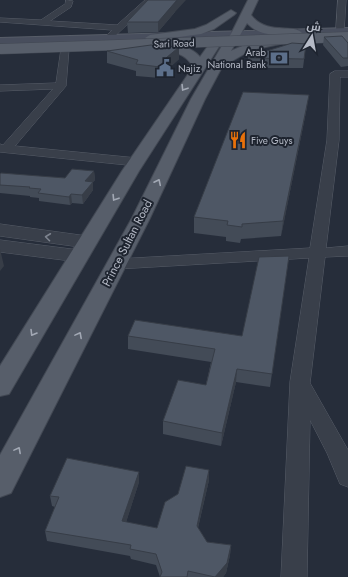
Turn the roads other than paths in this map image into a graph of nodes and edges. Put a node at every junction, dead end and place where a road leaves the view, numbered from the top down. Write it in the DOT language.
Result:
graph roads {
  1 [pos="60,0"];
  2 [pos="70,0"];
  3 [pos="149,0"];
  4 [pos="252,0"];
  5 [pos="342,0"];
  6 [pos="245,14"];
  7 [pos="0,20"];
  8 [pos="42,23"];
  9 [pos="118,28"];
  10 [pos="297,32"];
  11 [pos="346,35"];
  12 [pos="107,39"];
  13 [pos="225,40"];
  14 [pos="0,41"];
  15 [pos="306,41"];
  16 [pos="152,42"];
  17 [pos="276,42"];
  18 [pos="0,45"];
  19 [pos="0,49"];
  20 [pos="65,50"];
  21 [pos="0,52"];
  22 [pos="206,68"];
  23 [pos="348,74"];
  24 [pos="61,86"];
  25 [pos="0,88"];
  26 [pos="340,140"];
  27 [pos="4,148"];
  28 [pos="137,162"];
  29 [pos="0,230"];
  30 [pos="0,246"];
  31 [pos="83,249"];
  32 [pos="348,250"];
  33 [pos="317,252"];
  34 [pos="117,264"];
  35 [pos="300,382"];
  36 [pos="0,387"];
  37 [pos="343,452"];
  38 [pos="348,477"];
  39 [pos="0,484"];
  40 [pos="294,577"];
  1 -- 2 [label="street"];
  2 -- 8 [label="street"];
  3 -- 9 [label="street"];
  4 -- 6 [label="main road, Prince Sultan Road"];
  5 -- 11 [label="street"];
  6 -- 10 [label="main road"];
  6 -- 13 [label="main road, Prince Sultan Road"];
  7 -- 8 [label="street"];
  8 -- 9 [label="street"];
  9 -- 12 [label="street"];
  10 -- 11 [label="main road"];
  10 -- 13 [label="main road"];
  10 -- 15 [label="main road"];
  11 -- 15 [label="main road"];
  11 -- 18 [label="main road, Sari Road"];
  11 -- 19 [label="main road, Sari Road, bridge"];
  12 -- 14 [label="main road"];
  12 -- 16 [label="main road"];
  13 -- 16 [label="main road"];
  13 -- 16 [label="main road, Prince Sultan Road"];
  13 -- 17 [label="main road"];
  13 -- 22 [label="main road, Prince Sultan Road"];
  15 -- 17 [label="main road"];
  16 -- 20 [label="main road"];
  16 -- 22 [label="main road"];
  17 -- 22 [label="main road"];
  20 -- 21 [label="main road"];
  20 -- 24 [label="street"];
  22 -- 28 [label="main road, Prince Sultan Road, one-way"];
  34 -- 22 [label="main road, Prince Sultan Road, one-way"];
  23 -- 26 [label="street"];
  24 -- 25 [label="street"];
  24 -- 27 [label="street"];
  26 -- 33 [label="street"];
  27 -- 28 [label="street"];
  28 -- 31 [label="main road, Prince Sultan Road, one-way"];
  31 -- 29 [label="street, one-way"];
  30 -- 31 [label="street"];
  31 -- 36 [label="main road, Prince Sultan Road, one-way"];
  32 -- 33 [label="street"];
  33 -- 34 [label="street"];
  33 -- 35 [label="street"];
  39 -- 34 [label="main road, Prince Sultan Road, one-way"];
  35 -- 37 [label="street"];
  35 -- 40 [label="street"];
  37 -- 38 [label="street"];
}
